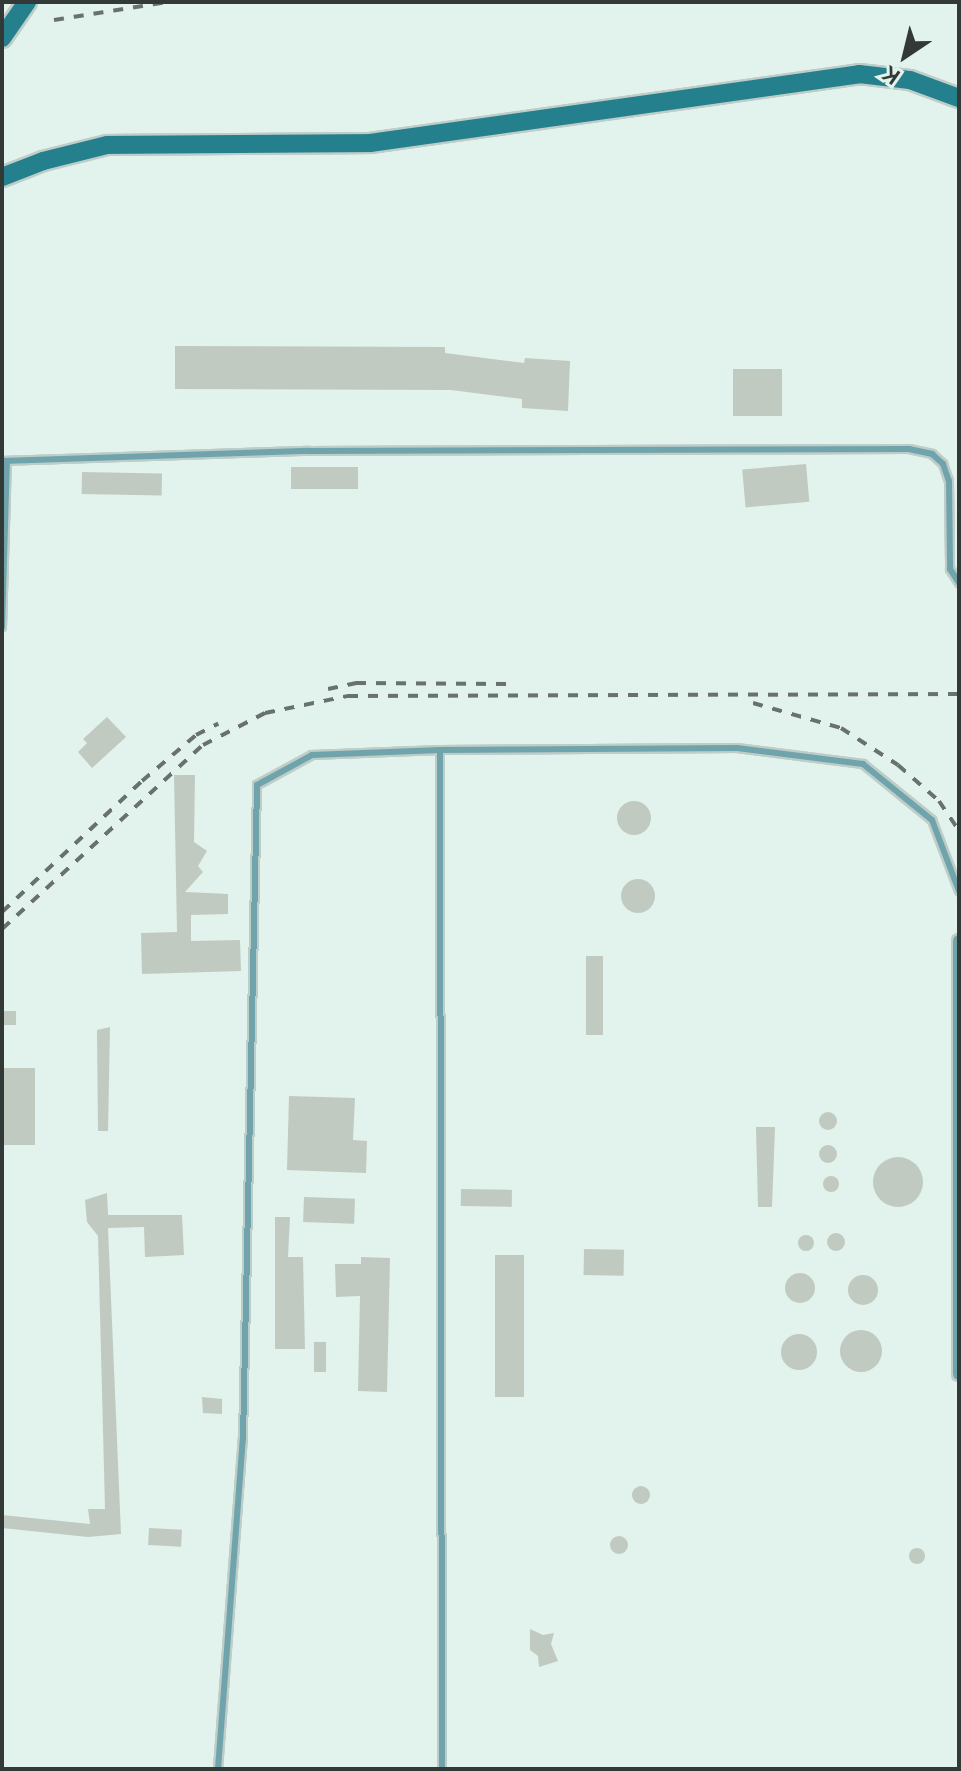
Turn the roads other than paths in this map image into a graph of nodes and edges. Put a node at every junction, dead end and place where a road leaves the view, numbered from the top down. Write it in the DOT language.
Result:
graph roads {
  1 [pos="27,2"];
  2 [pos="2,38"];
  3 [pos="959,98"];
  4 [pos="4,175"];
  5 [pos="4,461"];
  6 [pos="959,583"];
  7 [pos="2,616"];
  8 [pos="2,627"];
  9 [pos="440,750"];
  10 [pos="959,891"];
  11 [pos="959,941"];
  12 [pos="959,1374"];
  13 [pos="218,1769"];
  14 [pos="442,1769"];
  1 -- 2 [label="street"];
  3 -- 4 [label="street"];
  5 -- 6 [label="lane"];
  5 -- 7 [label="lane"];
  7 -- 8 [label="lane"];
  9 -- 10 [label="lane"];
  9 -- 13 [label="lane"];
  9 -- 14 [label="lane"];
  11 -- 12 [label="street"];
}
